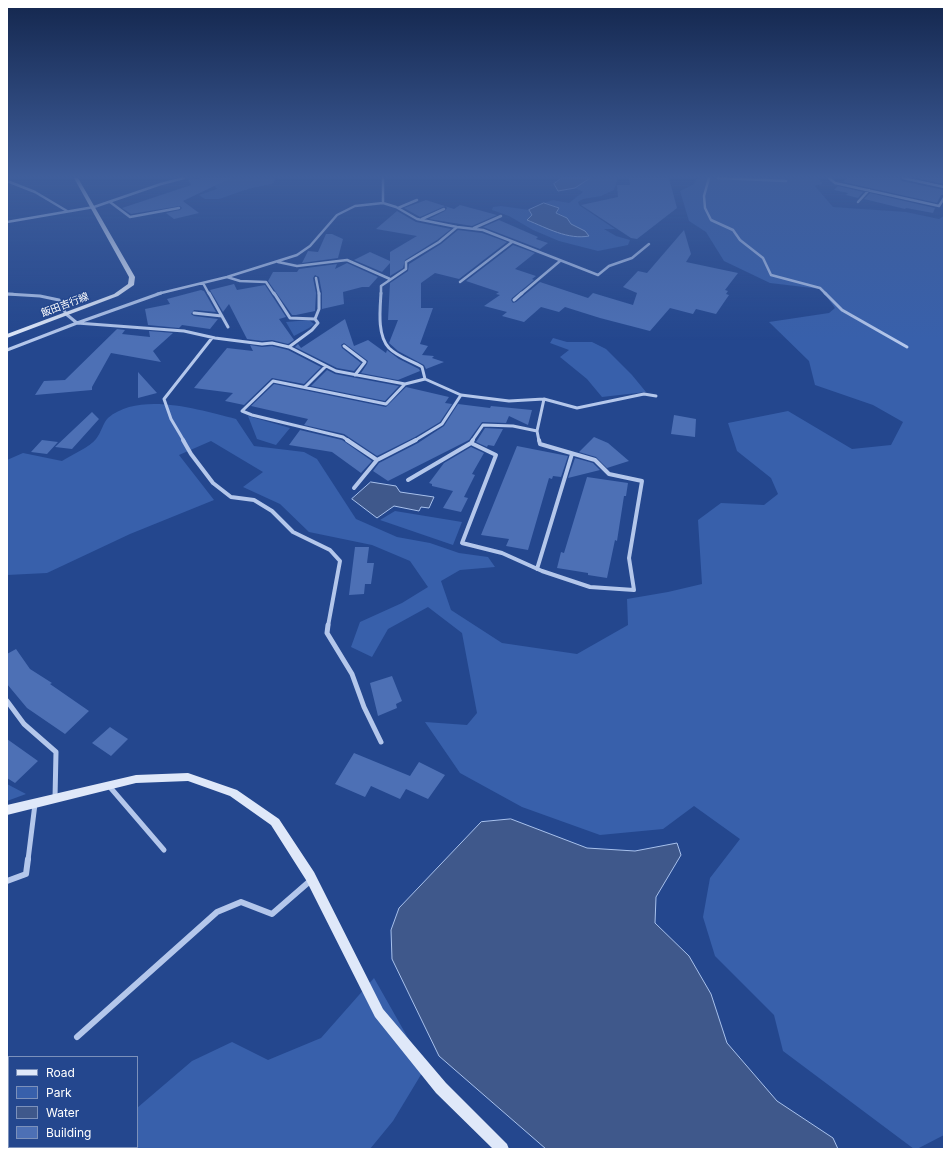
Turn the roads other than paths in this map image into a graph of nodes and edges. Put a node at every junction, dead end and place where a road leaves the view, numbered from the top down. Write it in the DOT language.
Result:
graph roads {
  1 [pos="107,232"];
  2 [pos="322,232"];
  3 [pos="453,232"];
  4 [pos="487,232"];
  5 [pos="734,232"];
  6 [pos="512,242"];
  7 [pos="649,244"];
  8 [pos="560,260"];
  9 [pos="275,262"];
  10 [pos="227,277"];
  11 [pos="316,278"];
  12 [pos="390,279"];
  13 [pos="460,282"];
  14 [pos="203,283"];
  15 [pos="7,294"];
  16 [pos="514,300"];
  17 [pos="194,313"];
  18 [pos="66,314"];
  19 [pos="222,316"];
  20 [pos="315,319"];
  21 [pos="77,322"];
  22 [pos="228,327"];
  23 [pos="7,336"];
  24 [pos="212,338"];
  25 [pos="344,346"];
  26 [pos="289,347"];
  27 [pos="907,347"];
  28 [pos="7,350"];
  29 [pos="326,366"];
  30 [pos="355,375"];
  31 [pos="425,379"];
  32 [pos="405,384"];
  33 [pos="305,387"];
  34 [pos="461,395"];
  35 [pos="656,396"];
  36 [pos="544,399"];
  37 [pos="537,431"];
  38 [pos="471,443"];
  39 [pos="572,454"];
  40 [pos="378,460"];
  41 [pos="408,480"];
  42 [pos="354,488"];
  43 [pos="537,569"];
  44 [pos="7,701"];
  45 [pos="381,742"];
  46 [pos="109,786"];
  47 [pos="55,798"];
  48 [pos="35,803"];
  49 [pos="7,810"];
  50 [pos="164,850"];
  51 [pos="312,879"];
  52 [pos="7,881"];
  53 [pos="77,1037"];
  54 [pos="502,1149"];
  1 -- 18 [label="main road, 飯田吉行線"];
  2 -- 9 [label="street"];
  3 -- 12 [label="street"];
  4 -- 6 [label="street"];
  5 -- 27 [label="street"];
  6 -- 8 [label="street"];
  6 -- 13 [label="street"];
  7 -- 8 [label="street"];
  8 -- 16 [label="street"];
  9 -- 10 [label="street"];
  9 -- 12 [label="street"];
  10 -- 14 [label="street"];
  10 -- 20 [label="street"];
  11 -- 20 [label="street"];
  12 -- 31 [label="street"];
  14 -- 19 [label="street"];
  14 -- 21 [label="street"];
  15 -- 18 [label="street"];
  17 -- 19 [label="street"];
  18 -- 21 [label="street"];
  18 -- 23 [label="main road, 飯田吉行線"];
  19 -- 22 [label="street"];
  20 -- 26 [label="street"];
  21 -- 24 [label="street"];
  21 -- 28 [label="street"];
  24 -- 26 [label="street"];
  24 -- 45 [label="street"];
  25 -- 30 [label="street"];
  26 -- 29 [label="street"];
  29 -- 30 [label="street"];
  29 -- 33 [label="street"];
  30 -- 32 [label="street"];
  31 -- 32 [label="street"];
  31 -- 34 [label="street"];
  32 -- 33 [label="street"];
  33 -- 40 [label="street"];
  34 -- 36 [label="street"];
  34 -- 40 [label="street"];
  35 -- 36 [label="street"];
  36 -- 37 [label="street"];
  37 -- 38 [label="street"];
  37 -- 39 [label="street"];
  38 -- 41 [label="street"];
  38 -- 43 [label="street"];
  39 -- 43 [label="street"];
  39 -- 43 [label="street"];
  40 -- 42 [label="street"];
  44 -- 47 [label="street"];
  46 -- 47 [label="main road"];
  46 -- 50 [label="street"];
  46 -- 51 [label="main road"];
  47 -- 48 [label="main road"];
  48 -- 49 [label="main road"];
  48 -- 52 [label="street"];
  51 -- 53 [label="street"];
  51 -- 54 [label="main road"];
}
